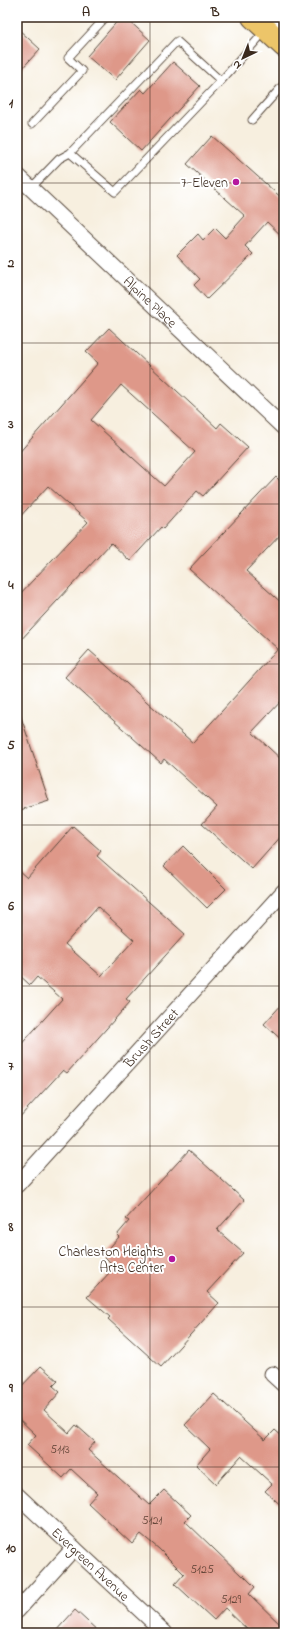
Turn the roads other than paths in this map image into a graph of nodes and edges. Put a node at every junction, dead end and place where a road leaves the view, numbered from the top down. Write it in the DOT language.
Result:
graph roads {
  1 [pos="106,17"];
  2 [pos="266,21"];
  3 [pos="284,46"];
  4 [pos="221,81"];
  5 [pos="284,84"];
  6 [pos="252,120"];
  7 [pos="32,124"];
  8 [pos="70,153"];
  9 [pos="17,175"];
  10 [pos="31,188"];
  11 [pos="284,428"];
  12 [pos="284,891"];
  13 [pos="17,1185"];
  14 [pos="272,1374"];
  15 [pos="284,1385"];
  16 [pos="17,1495"];
  17 [pos="74,1548"];
  18 [pos="17,1612"];
  19 [pos="165,1633"];
  1 -- 7 [label="lane"];
  2 -- 3 [label="main road"];
  2 -- 4 [label="lane"];
  4 -- 8 [label="lane"];
  4 -- 8 [label="lane"];
  5 -- 6 [label="lane"];
  8 -- 10 [label="lane"];
  9 -- 10 [label="street, Alpine Place"];
  10 -- 11 [label="street, Alpine Place"];
  12 -- 13 [label="street, Brush Street"];
  14 -- 15 [label="street"];
  16 -- 17 [label="street, Evergreen Avenue"];
  17 -- 18 [label="street"];
  17 -- 19 [label="street, Evergreen Avenue"];
}
